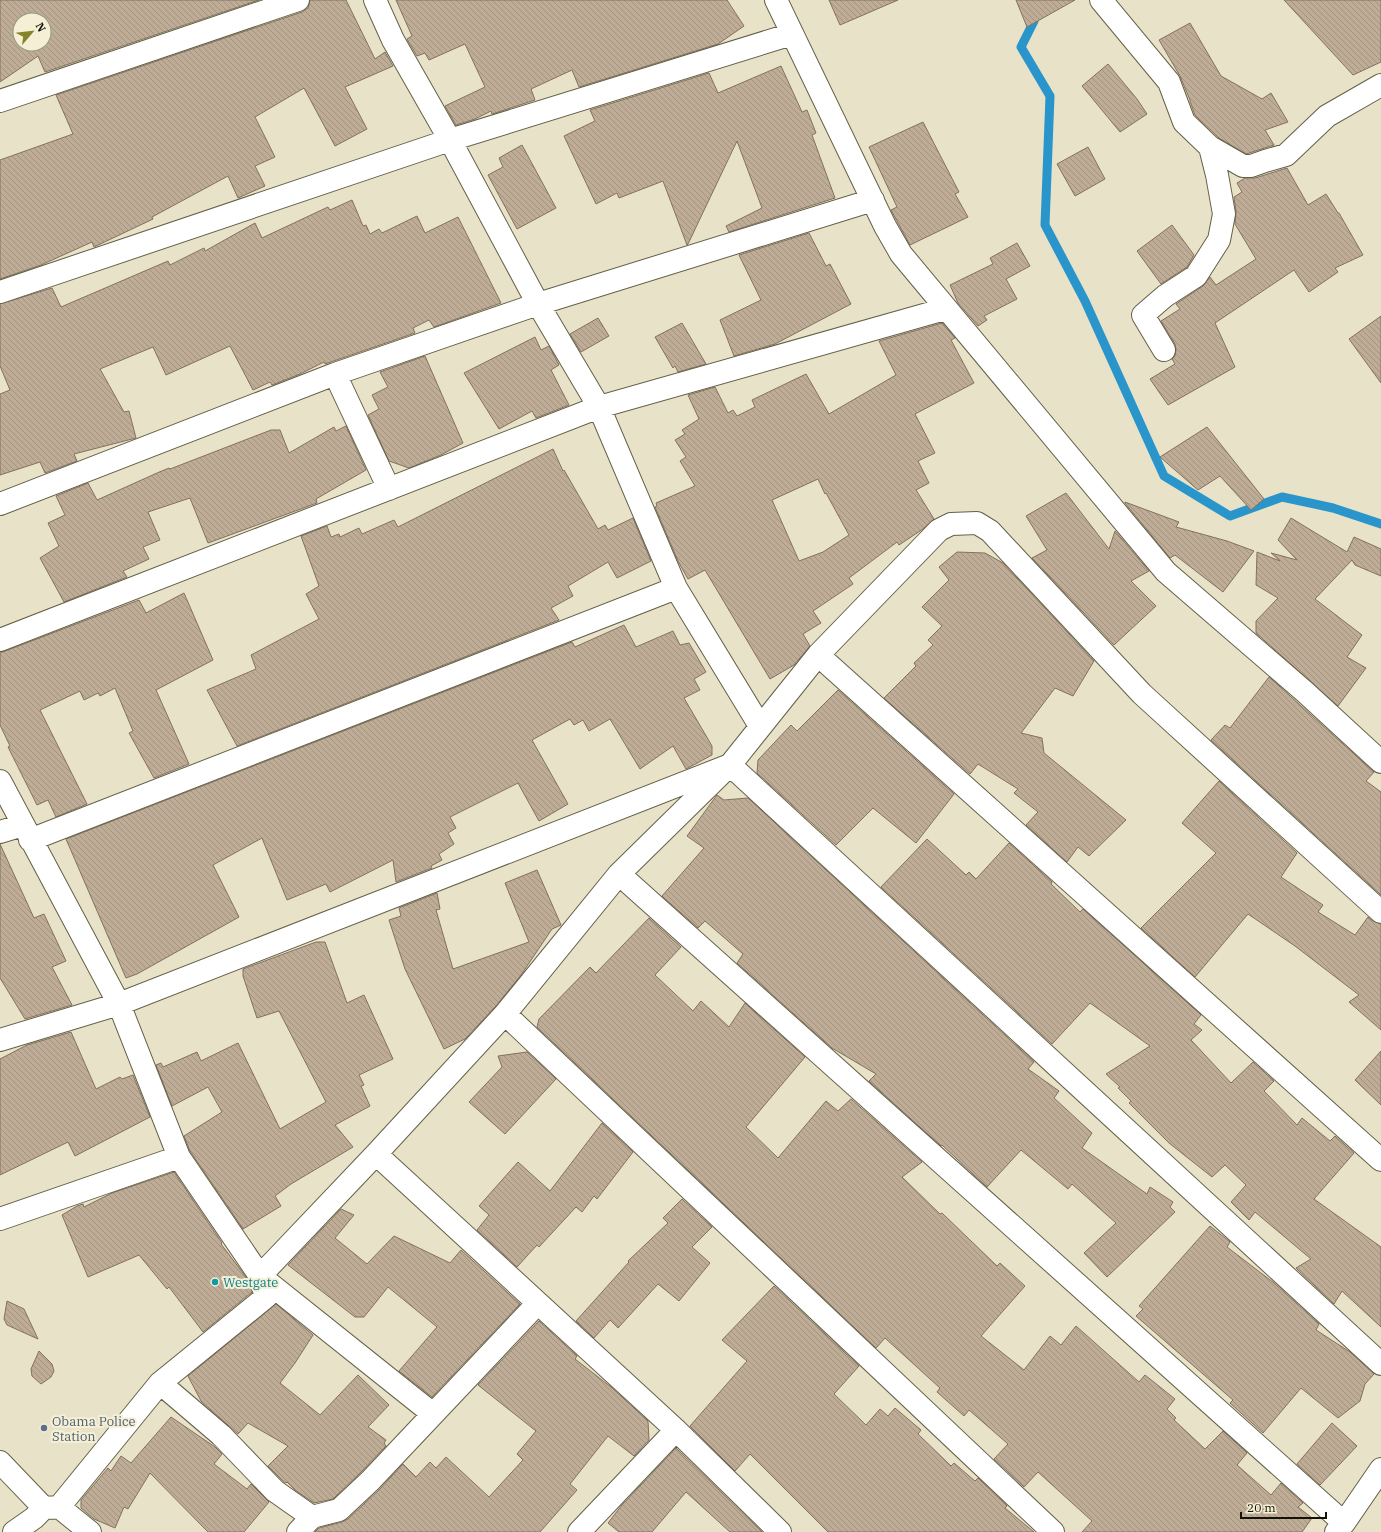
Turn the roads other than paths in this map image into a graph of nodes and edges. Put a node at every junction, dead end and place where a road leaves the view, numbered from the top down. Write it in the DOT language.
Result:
graph roads {
  1 [pos="298,0"];
  2 [pos="375,0"];
  3 [pos="776,0"];
  4 [pos="1101,0"];
  5 [pos="792,34"];
  6 [pos="1381,85"];
  7 [pos="0,101"];
  8 [pos="450,140"];
  9 [pos="1210,147"];
  10 [pos="873,200"];
  11 [pos="0,292"];
  12 [pos="538,304"];
  13 [pos="945,309"];
  14 [pos="1164,350"];
  15 [pos="334,374"];
  16 [pos="599,407"];
  17 [pos="389,490"];
  18 [pos="0,504"];
  19 [pos="676,588"];
  20 [pos="0,640"];
  21 [pos="818,655"];
  22 [pos="760,726"];
  23 [pos="1381,762"];
  24 [pos="730,765"];
  25 [pos="0,781"];
  26 [pos="0,832"];
  27 [pos="26,832"];
  28 [pos="620,874"];
  29 [pos="1381,912"];
  30 [pos="119,1004"];
  31 [pos="505,1014"];
  32 [pos="0,1040"];
  33 [pos="376,1154"];
  34 [pos="179,1157"];
  35 [pos="1381,1160"];
  36 [pos="0,1219"];
  37 [pos="260,1276"];
  38 [pos="538,1303"];
  39 [pos="1381,1364"];
  40 [pos="160,1383"];
  41 [pos="433,1414"];
  42 [pos="676,1430"];
  43 [pos="0,1462"];
  44 [pos="1381,1469"];
  45 [pos="52,1508"];
  46 [pos="305,1525"];
  47 [pos="1340,1528"];
  48 [pos="14,1532"];
  49 [pos="90,1532"];
  50 [pos="579,1532"];
  51 [pos="780,1532"];
  52 [pos="1053,1532"];
  1 -- 7 [label="street"];
  2 -- 8 [label="street"];
  3 -- 5 [label="street"];
  4 -- 9 [label="street"];
  5 -- 8 [label="street"];
  5 -- 10 [label="street"];
  6 -- 9 [label="street"];
  8 -- 11 [label="street"];
  8 -- 12 [label="street"];
  9 -- 14 [label="street"];
  10 -- 12 [label="street"];
  10 -- 13 [label="street"];
  12 -- 15 [label="street"];
  12 -- 16 [label="street"];
  13 -- 16 [label="street"];
  13 -- 23 [label="street"];
  15 -- 17 [label="street"];
  15 -- 18 [label="street"];
  16 -- 17 [label="street"];
  16 -- 19 [label="street"];
  17 -- 20 [label="street"];
  19 -- 22 [label="street"];
  19 -- 27 [label="street"];
  21 -- 22 [label="street"];
  21 -- 29 [label="street"];
  21 -- 35 [label="street"];
  22 -- 24 [label="street"];
  24 -- 28 [label="street"];
  24 -- 30 [label="street"];
  24 -- 39 [label="street"];
  25 -- 27 [label="street"];
  26 -- 27 [label="street"];
  27 -- 30 [label="street"];
  28 -- 31 [label="street"];
  28 -- 47 [label="street"];
  30 -- 32 [label="street"];
  30 -- 34 [label="street"];
  31 -- 33 [label="street"];
  31 -- 52 [label="street"];
  33 -- 37 [label="street"];
  33 -- 38 [label="street"];
  34 -- 36 [label="street"];
  34 -- 37 [label="street"];
  37 -- 40 [label="street"];
  37 -- 41 [label="street"];
  38 -- 41 [label="street"];
  38 -- 42 [label="street"];
  40 -- 45 [label="street"];
  40 -- 46 [label="street"];
  41 -- 46 [label="street"];
  42 -- 50 [label="street"];
  42 -- 51 [label="street"];
  43 -- 45 [label="street"];
  44 -- 47 [label="street"];
  45 -- 48 [label="street"];
  45 -- 49 [label="street"];
}
